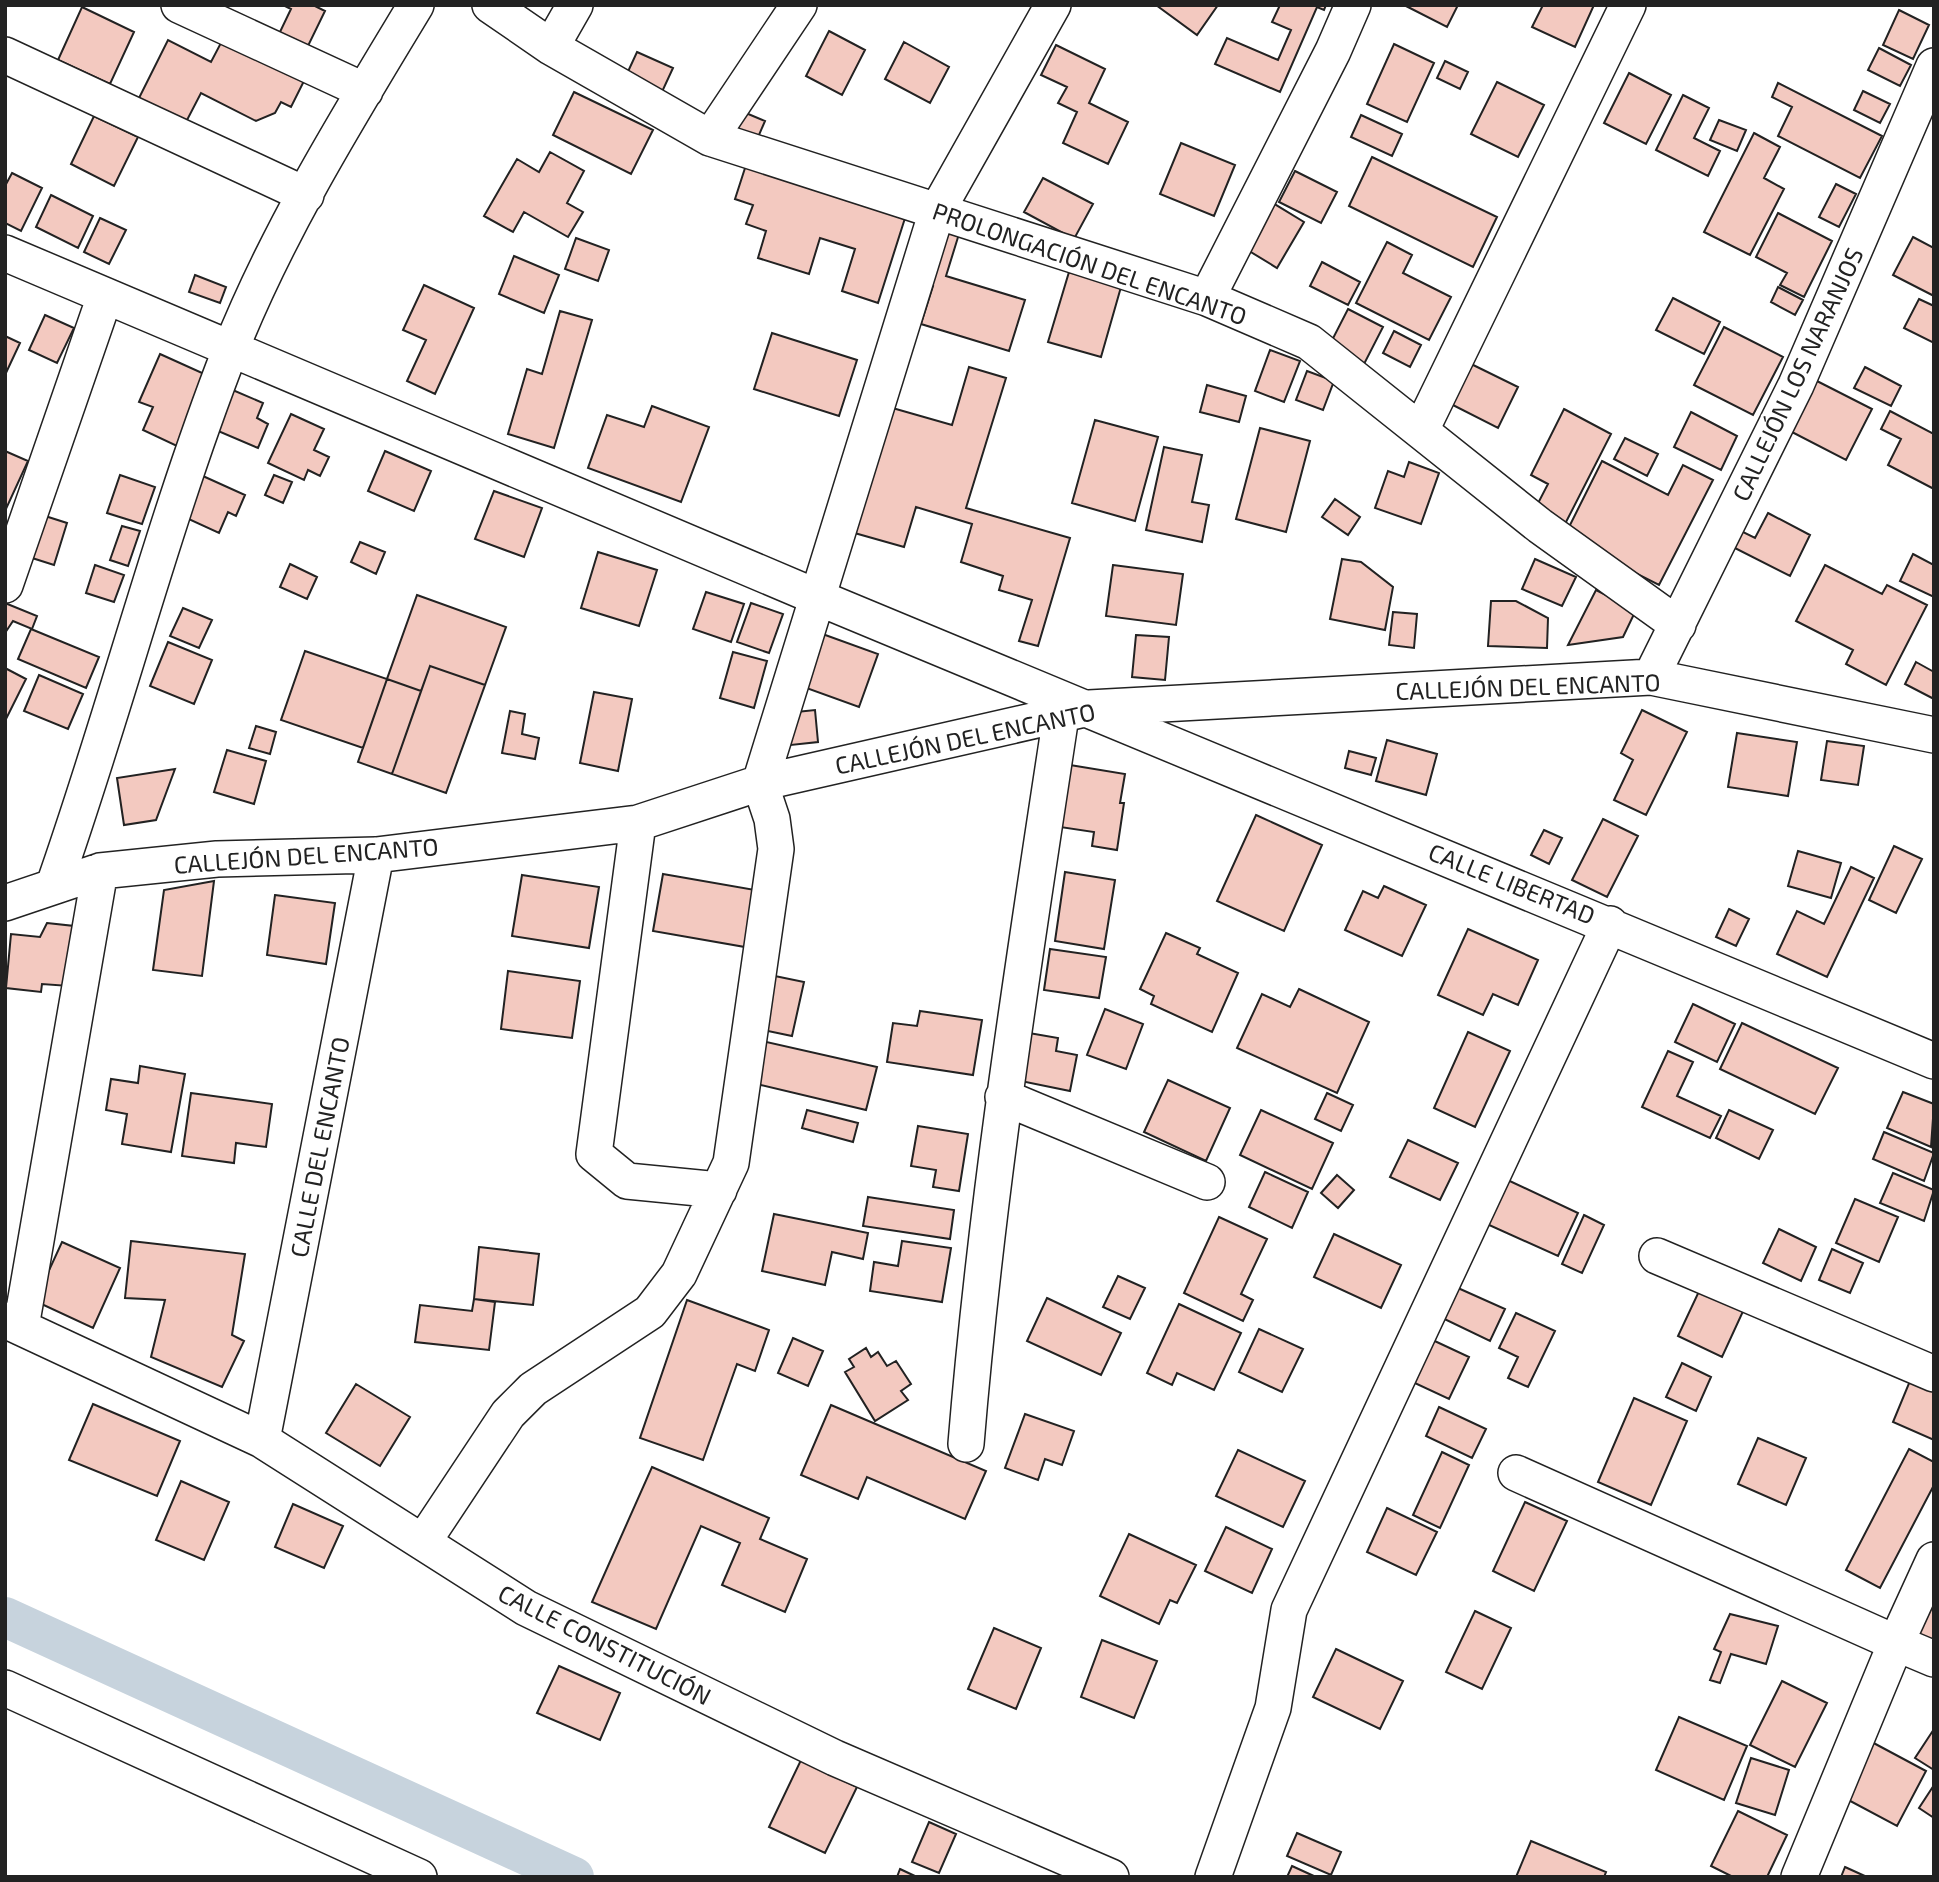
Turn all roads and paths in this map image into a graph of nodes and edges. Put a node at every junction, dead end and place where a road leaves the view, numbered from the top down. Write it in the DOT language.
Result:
graph roads {
  1 [pos="179,5"];
  2 [pos="416,5"];
  3 [pos="490,5"];
  4 [pos="575,5"];
  5 [pos="799,5"];
  6 [pos="1053,5"];
  7 [pos="1353,5"];
  8 [pos="1628,5"];
  9 [pos="551,47"];
  10 [pos="5,55"];
  11 [pos="1934,66"];
  12 [pos="365,91"];
  13 [pos="710,138"];
  14 [pos="306,195"];
  15 [pos="937,211"];
  16 [pos="5,253"];
  17 [pos="105,296"];
  18 [pos="1208,298"];
  19 [pos="231,349"];
  20 [pos="1421,430"];
  21 [pos="5,585"];
  22 [pos="819,598"];
  23 [pos="1678,625"];
  24 [pos="1651,677"];
  25 [pos="1075,712"];
  26 [pos="1934,735"];
  27 [pos="760,783"];
  28 [pos="638,823"];
  29 [pos="376,855"];
  30 [pos="100,871"];
  31 [pos="54,885"];
  32 [pos="5,903"];
  33 [pos="1610,924"];
  34 [pos="1934,1061"];
  35 [pos="1003,1097"];
  36 [pos="1207,1182"];
  37 [pos="719,1190"];
  38 [pos="1657,1256"];
  39 [pos="13,1323"];
  40 [pos="1934,1374"];
  41 [pos="262,1440"];
  42 [pos="967,1444"];
  43 [pos="1516,1473"];
  44 [pos="423,1542"];
  45 [pos="1934,1560"];
  46 [pos="1896,1643"];
  47 [pos="1934,1659"];
  48 [pos="5,1688"];
  49 [pos="419,1877"];
  50 [pos="1111,1877"];
  51 [pos="1213,1877"];
  52 [pos="1799,1877"];
  1 -- 12 [label="street"];
  2 -- 12 [label="street"];
  3 -- 9 [label="street, PROLONGACIÓN DEL ENCANTO"];
  4 -- 9 [label="street"];
  5 -- 13 [label="street"];
  6 -- 15 [label="street"];
  7 -- 18 [label="street"];
  8 -- 20 [label="street"];
  9 -- 13 [label="street, PROLONGACIÓN DEL ENCANTO"];
  10 -- 14 [label="street"];
  11 -- 23 [label="street, CALLEJÓN LOS NARANJOS"];
  12 -- 14 [label="street"];
  13 -- 15 [label="street, PROLONGACIÓN DEL ENCANTO"];
  14 -- 19 [label="street"];
  15 -- 18 [label="street, PROLONGACIÓN DEL ENCANTO"];
  15 -- 22 [label="street"];
  16 -- 17 [label="street, CALLE LIBERTAD"];
  17 -- 19 [label="street, CALLE LIBERTAD"];
  17 -- 21 [label="street"];
  18 -- 20 [label="street, PROLONGACIÓN DEL ENCANTO"];
  19 -- 22 [label="street, CALLE LIBERTAD"];
  19 -- 31 [label="street"];
  20 -- 23 [label="street, PROLONGACIÓN DEL ENCANTO"];
  22 -- 25 [label="street, CALLE LIBERTAD"];
  22 -- 27 [label="street"];
  23 -- 24 [label="street, CALLEJÓN LOS NARANJOS"];
  24 -- 25 [label="street, CALLEJÓN DEL ENCANTO"];
  24 -- 26 [label="street, CALLEJÓN DEL ENCANTO"];
  25 -- 27 [label="street, CALLEJÓN DEL ENCANTO"];
  25 -- 33 [label="street, CALLE LIBERTAD"];
  25 -- 35 [label="street"];
  27 -- 28 [label="street, CALLEJÓN DEL ENCANTO"];
  27 -- 37 [label="street"];
  28 -- 29 [label="street, CALLEJÓN DEL ENCANTO"];
  28 -- 37 [label="street"];
  29 -- 30 [label="street, CALLEJÓN DEL ENCANTO"];
  29 -- 41 [label="street, CALLE DEL ENCANTO"];
  30 -- 31 [label="street, CALLEJÓN DEL ENCANTO"];
  30 -- 39 [label="street"];
  31 -- 32 [label="street, CALLEJÓN DEL ENCANTO"];
  33 -- 34 [label="street, CALLE LIBERTAD"];
  33 -- 51 [label="street"];
  35 -- 36 [label="street"];
  35 -- 42 [label="street"];
  37 -- 44 [label="street"];
  38 -- 40 [label="street"];
  39 -- 41 [label="street, CALLE CONSTITUCIÓN"];
  41 -- 44 [label="street, CALLE CONSTITUCIÓN"];
  43 -- 46 [label="street"];
  44 -- 50 [label="street, CALLE CONSTITUCIÓN"];
  45 -- 46 [label="street"];
  46 -- 47 [label="street"];
  46 -- 52 [label="street"];
  48 -- 49 [label="street"];
}
